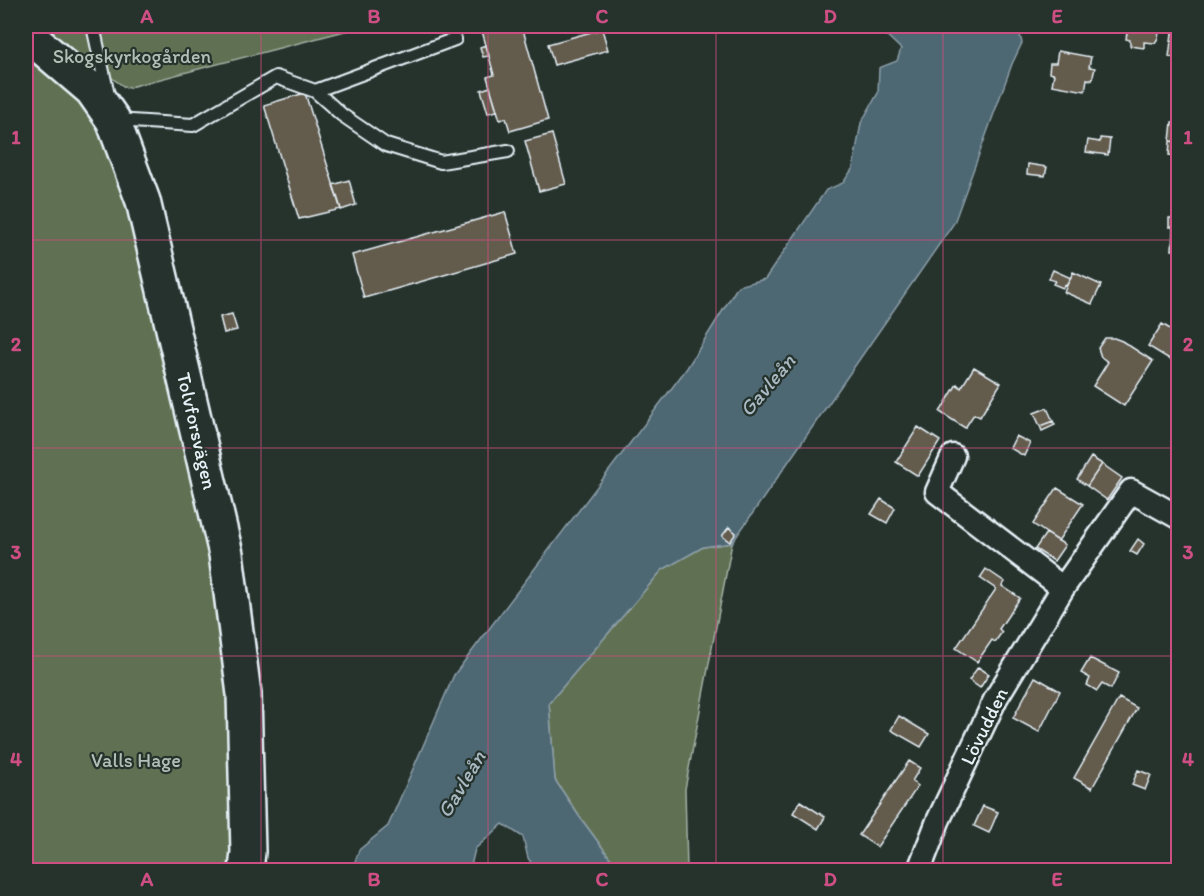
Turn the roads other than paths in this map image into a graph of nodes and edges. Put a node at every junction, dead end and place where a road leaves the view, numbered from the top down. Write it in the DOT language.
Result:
graph roads {
  1 [pos="93,26"];
  2 [pos="455,39"];
  3 [pos="29,44"];
  4 [pos="315,91"];
  5 [pos="113,120"];
  6 [pos="508,151"];
  7 [pos="953,456"];
  8 [pos="1179,517"];
  9 [pos="1063,588"];
  10 [pos="246,870"];
  11 [pos="919,870"];
  1 -- 5 [label="lane"];
  2 -- 4 [label="lane"];
  3 -- 5 [label="street, Tolvforsvägen"];
  4 -- 5 [label="lane"];
  4 -- 6 [label="lane"];
  5 -- 10 [label="street, Tolvforsvägen"];
  7 -- 9 [label="street"];
  8 -- 9 [label="street, Lövudden"];
  9 -- 11 [label="street, Lövudden"];
}
